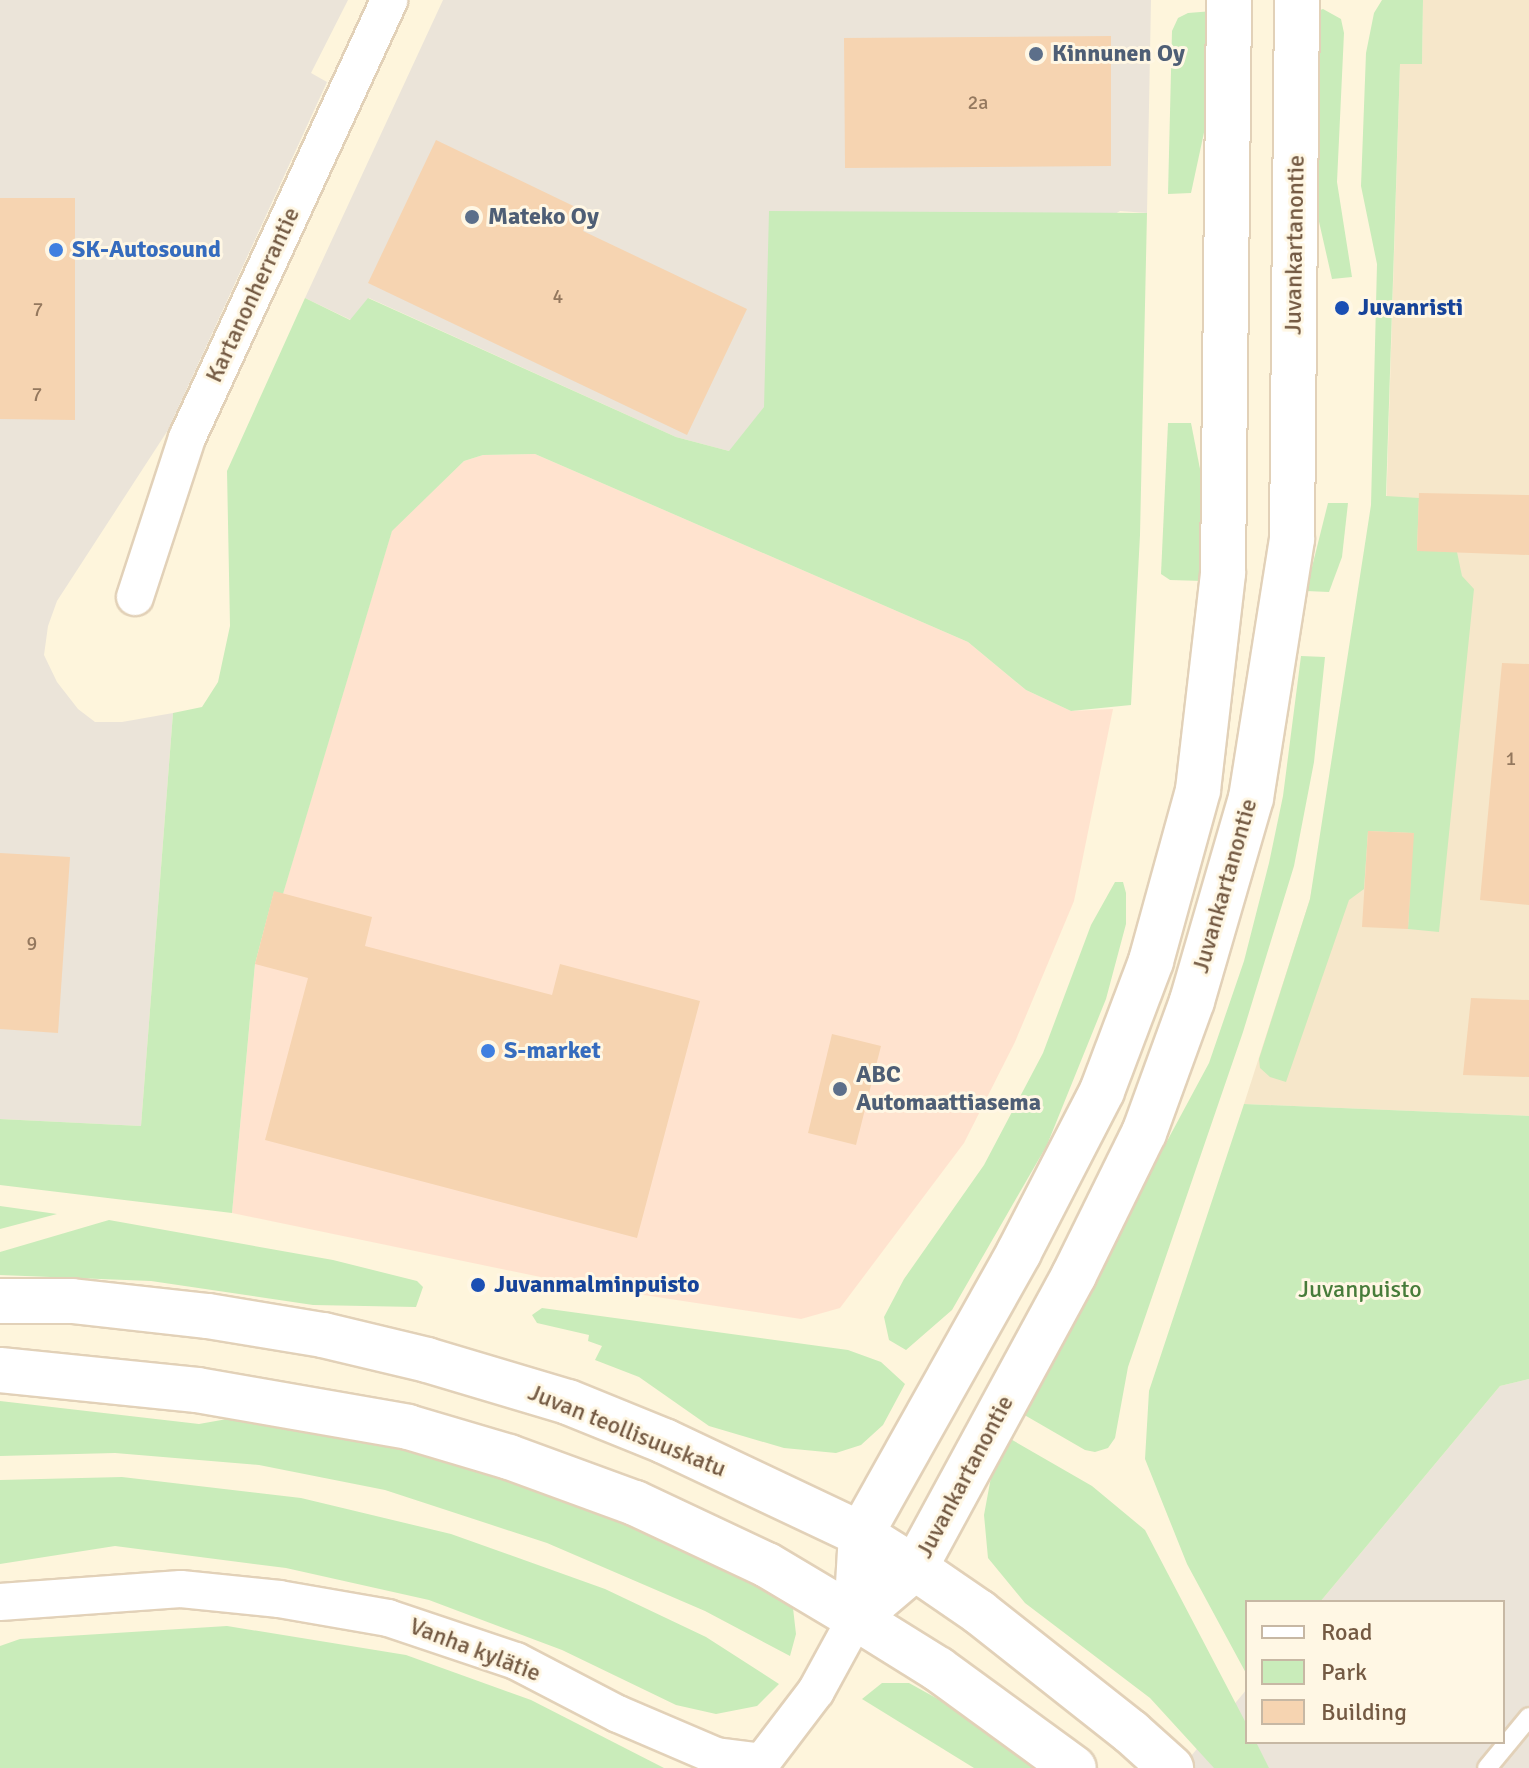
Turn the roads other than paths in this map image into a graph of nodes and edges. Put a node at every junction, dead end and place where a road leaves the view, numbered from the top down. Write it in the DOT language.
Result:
graph roads {
  1 [pos="389,0"];
  2 [pos="1229,0"];
  3 [pos="1297,0"];
  4 [pos="135,597"];
  5 [pos="0,1301"];
  6 [pos="0,1370"];
  7 [pos="861,1534"];
  8 [pos="915,1568"];
  9 [pos="0,1602"];
  10 [pos="856,1618"];
  11 [pos="1529,1717"];
  12 [pos="766,1765"];
  13 [pos="1074,1768"];
  14 [pos="1171,1768"];
  15 [pos="1487,1768"];
  1 -- 4 [label="street, Kartanonherrantie"];
  2 -- 7 [label="main road, Juvankartanontie"];
  3 -- 8 [label="main road, Juvankartanontie"];
  5 -- 7 [label="main road, Juvan teollisuuskatu"];
  6 -- 10 [label="main road"];
  7 -- 8 [label="main road, Juvan teollisuuskatu"];
  7 -- 10 [label="main road, Juvankartanontie"];
  8 -- 10 [label="main road, Juvankartanontie"];
  8 -- 14 [label="main road, Juvan teollisuuskatu"];
  9 -- 12 [label="street, Vanha kylätie"];
  10 -- 12 [label="street, Vanha kylätie"];
  10 -- 13 [label="main road"];
  11 -- 15 [label="lane"];
}
